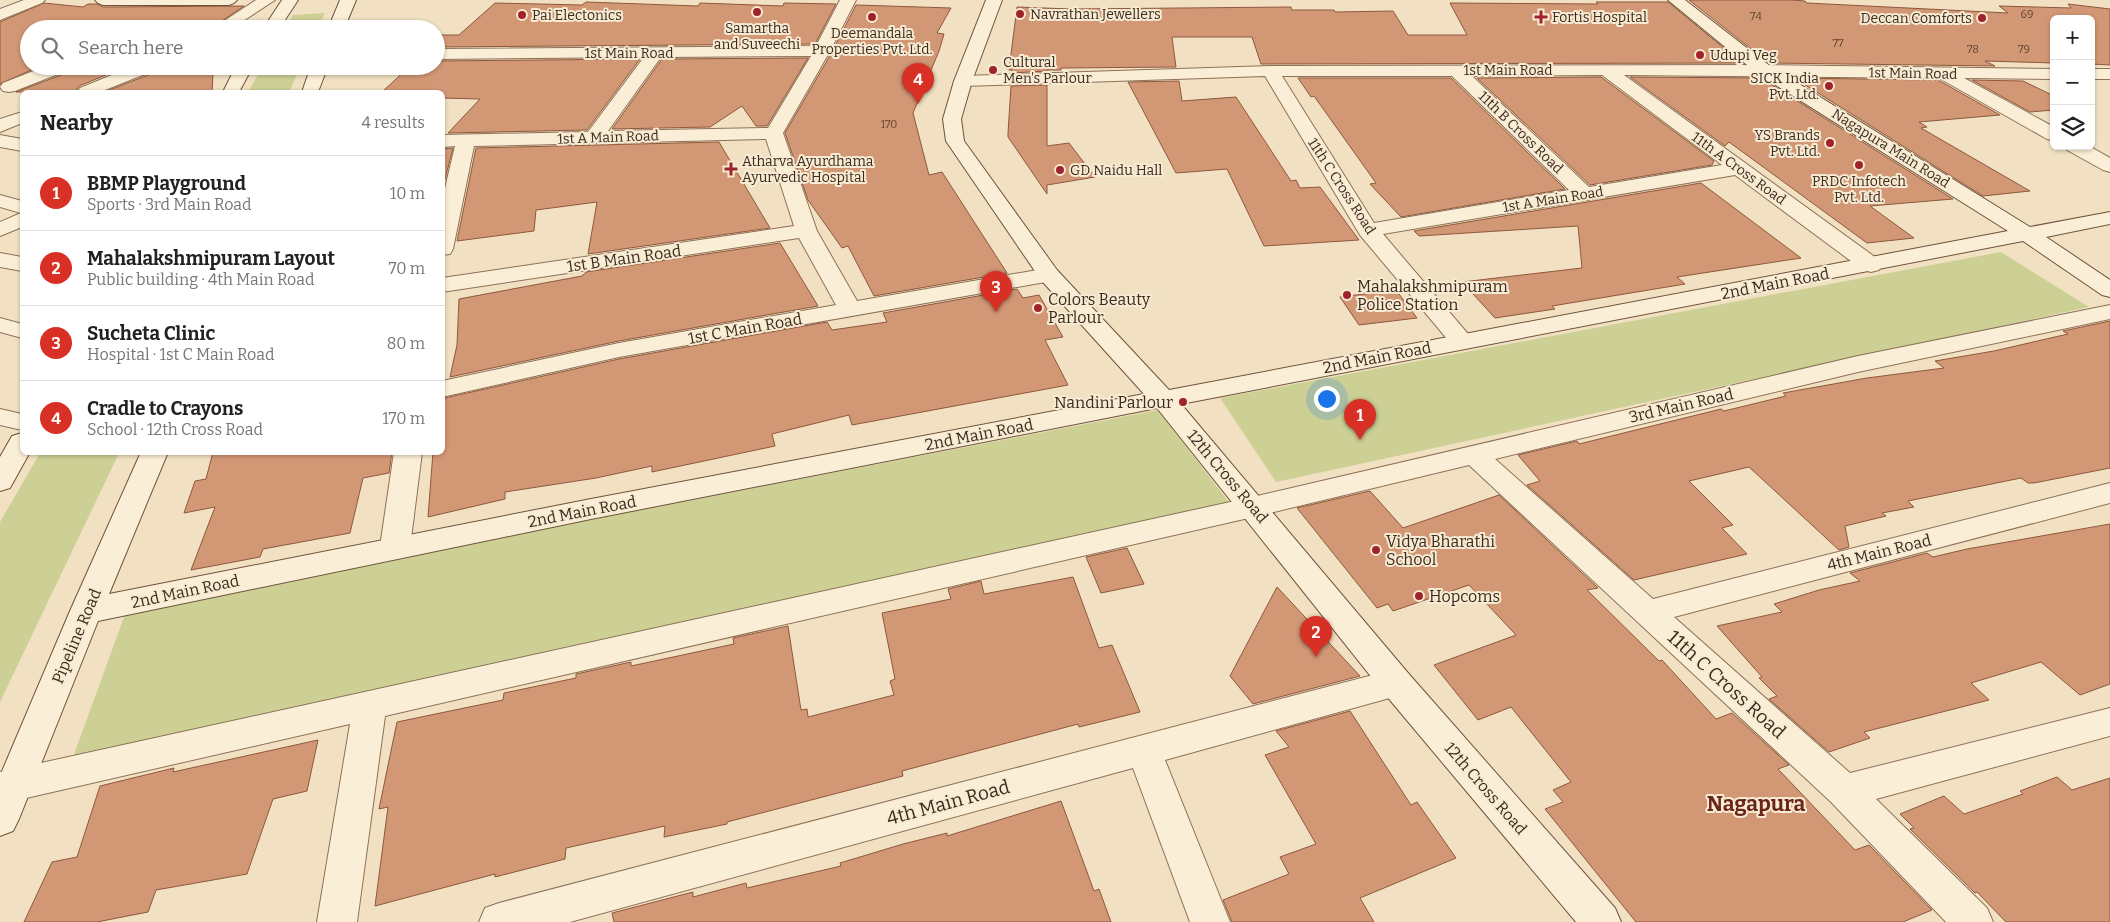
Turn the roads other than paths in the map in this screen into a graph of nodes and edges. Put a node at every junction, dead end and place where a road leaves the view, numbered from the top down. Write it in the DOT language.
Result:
graph roads {
  1 [pos="37,0"];
  2 [pos="103,0"];
  3 [pos="229,0"];
  4 [pos="267,0"];
  5 [pos="290,0"];
  6 [pos="348,0"];
  7 [pos="848,0"];
  8 [pos="994,0"];
  9 [pos="1676,0"];
  10 [pos="0,14"];
  11 [pos="235,20"];
  12 [pos="277,20"];
  13 [pos="340,20"];
  14 [pos="656,52"];
  15 [pos="822,52"];
  16 [pos="445,54"];
  17 [pos="1456,70"];
  18 [pos="1606,70"];
  19 [pos="1764,70"];
  20 [pos="1270,71"];
  21 [pos="1942,74"];
  22 [pos="2050,74"];
  23 [pos="2095,74"];
  24 [pos="2110,74"];
  25 [pos="36,75"];
  26 [pos="127,75"];
  27 [pos="240,75"];
  28 [pos="317,75"];
  29 [pos="963,81"];
  30 [pos="4,86"];
  31 [pos="22,90"];
  32 [pos="91,90"];
  33 [pos="231,90"];
  34 [pos="311,90"];
  35 [pos="20,118"];
  36 [pos="0,126"];
  37 [pos="774,133"];
  38 [pos="2050,133"];
  39 [pos="594,137"];
  40 [pos="0,141"];
  41 [pos="445,141"];
  42 [pos="466,141"];
  43 [pos="20,146"];
  44 [pos="2081,150"];
  45 [pos="2110,166"];
  46 [pos="1739,168"];
  47 [pos="1585,194"];
  48 [pos="0,201"];
  49 [pos="20,206"];
  50 [pos="2110,218"];
  51 [pos="20,220"];
  52 [pos="0,230"];
  53 [pos="1368,230"];
  54 [pos="806,232"];
  55 [pos="2027,234"];
  56 [pos="445,236"];
  57 [pos="0,260"];
  58 [pos="20,264"];
  59 [pos="1871,265"];
  60 [pos="1049,275"];
  61 [pos="445,285"];
  62 [pos="2110,290"];
  63 [pos="850,308"];
  64 [pos="2110,312"];
  65 [pos="0,325"];
  66 [pos="20,330"];
  67 [pos="1462,341"];
  68 [pos="445,388"];
  69 [pos="1162,398"];
  70 [pos="0,417"];
  71 [pos="20,422"];
  72 [pos="20,446"];
  73 [pos="1473,454"];
  74 [pos="154,455"];
  75 [pos="408,455"];
  76 [pos="0,481"];
  77 [pos="2110,493"];
  78 [pos="1254,507"];
  79 [pos="395,548"];
  80 [pos="86,611"];
  81 [pos="1648,612"];
  82 [pos="1396,683"];
  83 [pos="370,704"];
  84 [pos="2110,722"];
  85 [pos="1144,750"];
  86 [pos="7,786"];
  87 [pos="1844,791"];
  88 [pos="0,820"];
  89 [pos="337,922"];
  90 [pos="499,922"];
  91 [pos="1210,922"];
  92 [pos="1601,922"];
  93 [pos="1973,922"];
  1 -- 10 [label="street"];
  2 -- 3 [label="street"];
  4 -- 11 [label="street"];
  5 -- 12 [label="street"];
  6 -- 13 [label="street"];
  7 -- 15 [label="street"];
  8 -- 29 [label="street, 12th Cross Road"];
  9 -- 19 [label="street, Nagapura Main Road"];
  14 -- 15 [label="street, 1st Main Road"];
  14 -- 16 [label="street, 1st Main Road"];
  14 -- 39 [label="street"];
  15 -- 37 [label="street"];
  17 -- 18 [label="street, 1st Main Road"];
  17 -- 20 [label="street, 1st Main Road"];
  17 -- 47 [label="street, 11th B Cross Road"];
  18 -- 19 [label="street, 1st Main Road"];
  18 -- 46 [label="street, 11th A Cross Road"];
  19 -- 21 [label="street, 1st Main Road"];
  19 -- 55 [label="street, Nagapura Main Road"];
  20 -- 29 [label="street, 1st Main Road"];
  20 -- 53 [label="street, 11th C Cross Road"];
  21 -- 22 [label="street, 1st Main Road"];
  21 -- 38 [label="street"];
  23 -- 24 [label="street"];
  25 -- 30 [label="street"];
  26 -- 32 [label="street"];
  27 -- 33 [label="street"];
  28 -- 34 [label="street"];
  29 -- 60 [label="street, 12th Cross Road"];
  30 -- 31 [label="street"];
  35 -- 36 [label="street"];
  37 -- 39 [label="street, 1st A Main Road"];
  37 -- 54 [label="street"];
  39 -- 42 [label="street, 1st A Main Road"];
  40 -- 43 [label="street"];
  41 -- 42 [label="street, 1st A Main Road"];
  42 -- 56 [label="street"];
  44 -- 45 [label="street"];
  46 -- 47 [label="street, 1st A Main Road"];
  46 -- 59 [label="street, 11th A Cross Road"];
  47 -- 53 [label="street, 1st A Main Road"];
  48 -- 49 [label="street"];
  50 -- 55 [label="street, 2nd Main Road"];
  51 -- 52 [label="street"];
  53 -- 67 [label="street, 11th C Cross Road"];
  54 -- 61 [label="street, 1st B Main Road"];
  54 -- 63 [label="street"];
  55 -- 59 [label="street, 2nd Main Road"];
  55 -- 62 [label="street, Nagapura Main Road"];
  57 -- 58 [label="street"];
  59 -- 67 [label="street, 2nd Main Road"];
  60 -- 63 [label="street, 1st C Main Road"];
  60 -- 69 [label="street, 12th Cross Road"];
  63 -- 68 [label="street, 1st C Main Road"];
  64 -- 73 [label="street, 3rd Main Road"];
  65 -- 66 [label="street"];
  67 -- 69 [label="street, 2nd Main Road"];
  69 -- 78 [label="street, 12th Cross Road"];
  69 -- 79 [label="street, 2nd Main Road"];
  70 -- 71 [label="street"];
  72 -- 76 [label="street"];
  73 -- 78 [label="street, 3rd Main Road"];
  73 -- 81 [label="street, 11th C Cross Road"];
  74 -- 80 [label="street, Pipeline Road"];
  75 -- 79 [label="street"];
  77 -- 81 [label="street, 4th Main Road"];
  78 -- 82 [label="street, 12th Cross Road"];
  78 -- 83 [label="street, 3rd Main Road"];
  79 -- 80 [label="street, 2nd Main Road"];
  80 -- 86 [label="street, Pipeline Road"];
  81 -- 87 [label="street, 11th C Cross Road"];
  82 -- 85 [label="street, 4th Main Road"];
  82 -- 92 [label="street, 12th Cross Road"];
  83 -- 86 [label="street, 3rd Main Road"];
  83 -- 89 [label="street"];
  84 -- 87 [label="street"];
  85 -- 90 [label="street, 4th Main Road"];
  85 -- 91 [label="street"];
  86 -- 88 [label="street, Pipeline Road"];
  87 -- 93 [label="street, 11th C Cross Road"];
}
